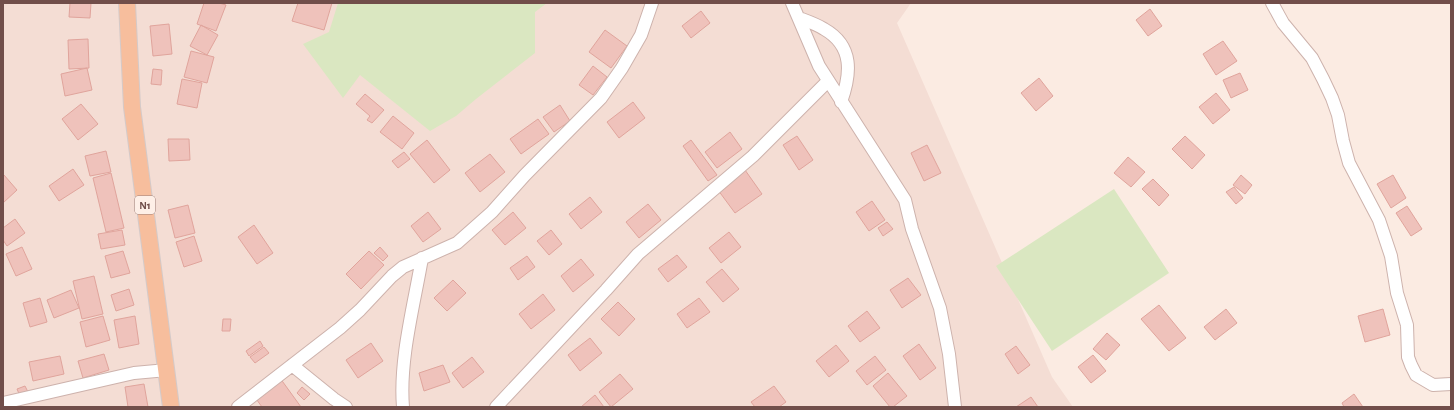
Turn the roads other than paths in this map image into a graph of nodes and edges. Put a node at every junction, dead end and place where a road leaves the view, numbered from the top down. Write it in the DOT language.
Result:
graph roads {
  1 [pos="127,3"];
  2 [pos="652,3"];
  3 [pos="792,3"];
  4 [pos="1272,3"];
  5 [pos="799,18"];
  6 [pos="828,81"];
  7 [pos="842,102"];
  8 [pos="422,258"];
  9 [pos="292,365"];
  10 [pos="167,370"];
  11 [pos="1451,384"];
  12 [pos="3,403"];
  13 [pos="171,407"];
  14 [pos="238,407"];
  15 [pos="346,407"];
  16 [pos="403,407"];
  17 [pos="496,407"];
  18 [pos="955,407"];
  1 -- 10 [label="main road, N1"];
  2 -- 8 [label="street"];
  3 -- 5 [label="street"];
  4 -- 11 [label="street"];
  5 -- 6 [label="street"];
  5 -- 7 [label="street"];
  6 -- 7 [label="street"];
  6 -- 17 [label="street"];
  7 -- 18 [label="street"];
  8 -- 9 [label="street"];
  8 -- 16 [label="street"];
  9 -- 14 [label="street"];
  9 -- 15 [label="street"];
  10 -- 12 [label="street"];
  10 -- 13 [label="main road, N1"];
}
